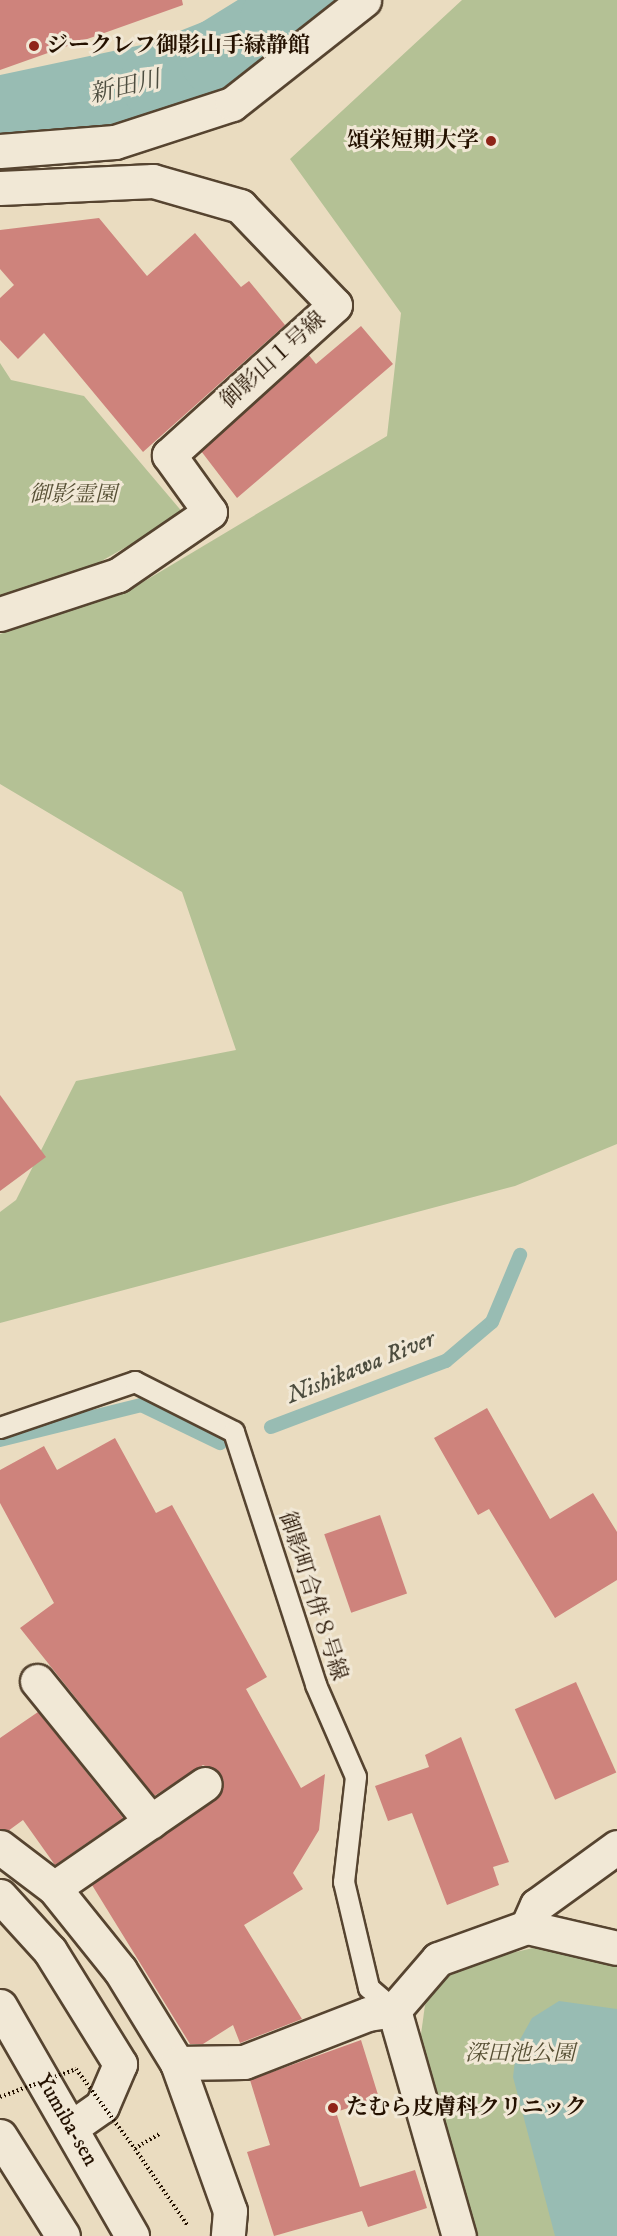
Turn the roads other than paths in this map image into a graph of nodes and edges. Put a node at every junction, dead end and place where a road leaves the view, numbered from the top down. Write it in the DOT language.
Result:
graph roads {
  1 [pos="364,0"];
  2 [pos="0,151"];
  3 [pos="0,188"];
  4 [pos="0,614"];
  5 [pos="0,1428"];
  6 [pos="37,1681"];
  7 [pos="205,1784"];
  8 [pos="151,1822"];
  9 [pos="0,1847"];
  10 [pos="617,1847"];
  11 [pos="54,1888"];
  12 [pos="0,1896"];
  13 [pos="527,1927"];
  14 [pos="617,1948"];
  15 [pos="0,2006"];
  16 [pos="394,2010"];
  17 [pos="177,2063"];
  18 [pos="72,2127"];
  19 [pos="0,2136"];
  20 [pos="63,2236"];
  21 [pos="132,2236"];
  22 [pos="228,2236"];
  23 [pos="459,2236"];
  1 -- 2 [label="street"];
  3 -- 4 [label="street, 御影山１号線"];
  5 -- 16 [label="lane, 御影町合併８号線"];
  6 -- 8 [label="street"];
  7 -- 8 [label="street"];
  8 -- 11 [label="street"];
  9 -- 11 [label="street"];
  10 -- 13 [label="street"];
  11 -- 17 [label="street"];
  12 -- 18 [label="street"];
  13 -- 14 [label="street"];
  13 -- 16 [label="street"];
  15 -- 18 [label="street, Yumiba-sen"];
  16 -- 17 [label="street"];
  16 -- 23 [label="street"];
  17 -- 22 [label="street"];
  18 -- 21 [label="street, Yumiba-sen"];
  19 -- 20 [label="street"];
}
